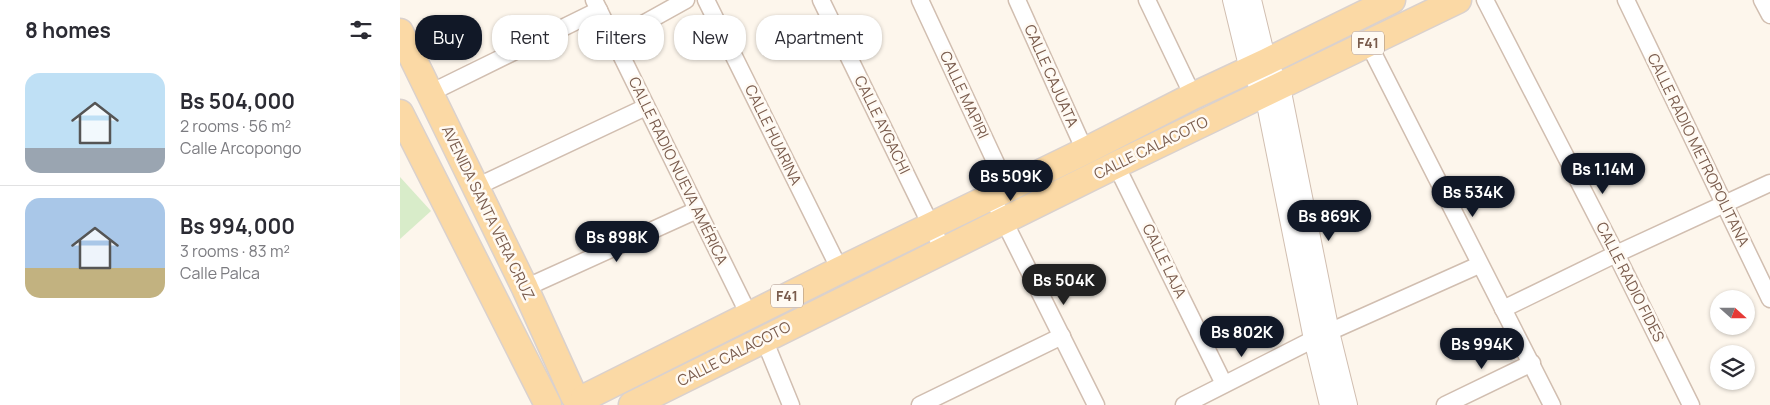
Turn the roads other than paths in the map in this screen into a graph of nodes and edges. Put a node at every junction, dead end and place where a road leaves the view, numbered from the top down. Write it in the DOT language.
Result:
graph roads {
  1 [pos="686,0"];
  2 [pos="706,0"];
  3 [pos="821,0"];
  4 [pos="920,0"];
  5 [pos="1017,0"];
  6 [pos="1147,0"];
  7 [pos="1233,0"];
  8 [pos="1251,0"];
  9 [pos="1392,0"];
  10 [pos="1458,0"];
  11 [pos="1485,0"];
  12 [pos="1626,0"];
  13 [pos="1762,0"];
  14 [pos="596,5"];
  15 [pos="659,15"];
  16 [pos="1770,15"];
  17 [pos="400,32"];
  18 [pos="1368,43"];
  19 [pos="624,60"];
  20 [pos="1258,66"];
  21 [pos="1272,90"];
  22 [pos="430,93"];
  23 [pos="1193,96"];
  24 [pos="646,107"];
  25 [pos="400,113"];
  26 [pos="1085,151"];
  27 [pos="1116,165"];
  28 [pos="1770,183"];
  29 [pos="476,187"];
  30 [pos="1000,193"];
  31 [pos="1724,205"];
  32 [pos="697,210"];
  33 [pos="1003,221"];
  34 [pos="931,226"];
  35 [pos="943,250"];
  36 [pos="1616,254"];
  37 [pos="1479,265"];
  38 [pos="840,270"];
  39 [pos="525,288"];
  40 [pos="1770,299"];
  41 [pos="1504,309"];
  42 [pos="748,315"];
  43 [pos="1321,335"];
  44 [pos="1062,336"];
  45 [pos="764,339"];
  46 [pos="1532,363"];
  47 [pos="1224,384"];
  48 [pos="576,401"];
  49 [pos="548,405"];
  50 [pos="632,405"];
  51 [pos="791,405"];
  52 [pos="920,405"];
  53 [pos="1096,405"];
  54 [pos="1184,405"];
  55 [pos="1330,405"];
  56 [pos="1347,405"];
  57 [pos="1445,405"];
  58 [pos="1552,405"];
  59 [pos="1691,405"];
  1 -- 15 [label="street"];
  2 -- 38 [label="street, CALLE HUARINA"];
  3 -- 34 [label="street, CALLE AYGACHI"];
  4 -- 30 [label="street, CALLE MAPIRI"];
  5 -- 26 [label="street, CALLE CAJUATA"];
  6 -- 23 [label="street"];
  7 -- 20 [label="street"];
  8 -- 20 [label="street"];
  9 -- 20 [label="main road, CALLE CALACOTO / F41"];
  10 -- 18 [label="main road, CALLE CALACOTO / F41"];
  11 -- 36 [label="street, CALLE RADIO FIDES"];
  12 -- 31 [label="street, CALLE RADIO METROPOLITANA"];
  13 -- 16 [label="street"];
  14 -- 22 [label="street"];
  17 -- 22 [label="main road, AVENIDA SANTA VERA CRUZ / F41"];
  18 -- 21 [label="main road, CALLE CALACOTO / F41"];
  18 -- 37 [label="street"];
  19 -- 24 [label="street, CALLE RADIO NUEVA AMÉRICA"];
  20 -- 21 [label="street"];
  20 -- 23 [label="main road, CALLE CALACOTO / F41"];
  21 -- 27 [label="main road, CALLE CALACOTO / F41"];
  21 -- 43 [label="street"];
  22 -- 29 [label="main road, AVENIDA SANTA VERA CRUZ / F41"];
  23 -- 26 [label="main road, CALLE CALACOTO / F41"];
  24 -- 29 [label="street"];
  24 -- 32 [label="street, CALLE RADIO NUEVA AMÉRICA"];
  25 -- 49 [label="main road"];
  26 -- 30 [label="main road, CALLE CALACOTO / F41"];
  27 -- 33 [label="main road, CALLE CALACOTO / F41"];
  27 -- 47 [label="street, CALLE LAJA"];
  28 -- 31 [label="street"];
  29 -- 39 [label="main road, AVENIDA SANTA VERA CRUZ / F41"];
  30 -- 33 [label="street, CALLE MAPIRI"];
  30 -- 34 [label="main road, CALLE CALACOTO / F41"];
  31 -- 36 [label="street"];
  31 -- 40 [label="street, CALLE RADIO METROPOLITANA"];
  32 -- 39 [label="street"];
  32 -- 42 [label="street, CALLE RADIO NUEVA AMÉRICA"];
  33 -- 35 [label="main road, CALLE CALACOTO / F41"];
  33 -- 44 [label="street, CALLE MAPIRI"];
  34 -- 35 [label="street, CALLE AYGACHI"];
  34 -- 38 [label="main road, CALLE CALACOTO / F41"];
  35 -- 45 [label="main road, CALLE CALACOTO / F41"];
  36 -- 41 [label="street"];
  36 -- 59 [label="street, CALLE RADIO FIDES"];
  37 -- 41 [label="street"];
  37 -- 43 [label="street"];
  38 -- 42 [label="main road, CALLE CALACOTO / F41"];
  39 -- 48 [label="main road, AVENIDA SANTA VERA CRUZ / F41"];
  41 -- 46 [label="street"];
  42 -- 48 [label="main road, CALLE CALACOTO / F41"];
  43 -- 47 [label="street"];
  43 -- 55 [label="street"];
  43 -- 56 [label="street"];
  44 -- 52 [label="street"];
  44 -- 53 [label="street, CALLE MAPIRI"];
  45 -- 50 [label="main road, CALLE CALACOTO / F41"];
  45 -- 51 [label="street"];
  46 -- 57 [label="street"];
  46 -- 58 [label="street"];
  47 -- 54 [label="street"];
}
